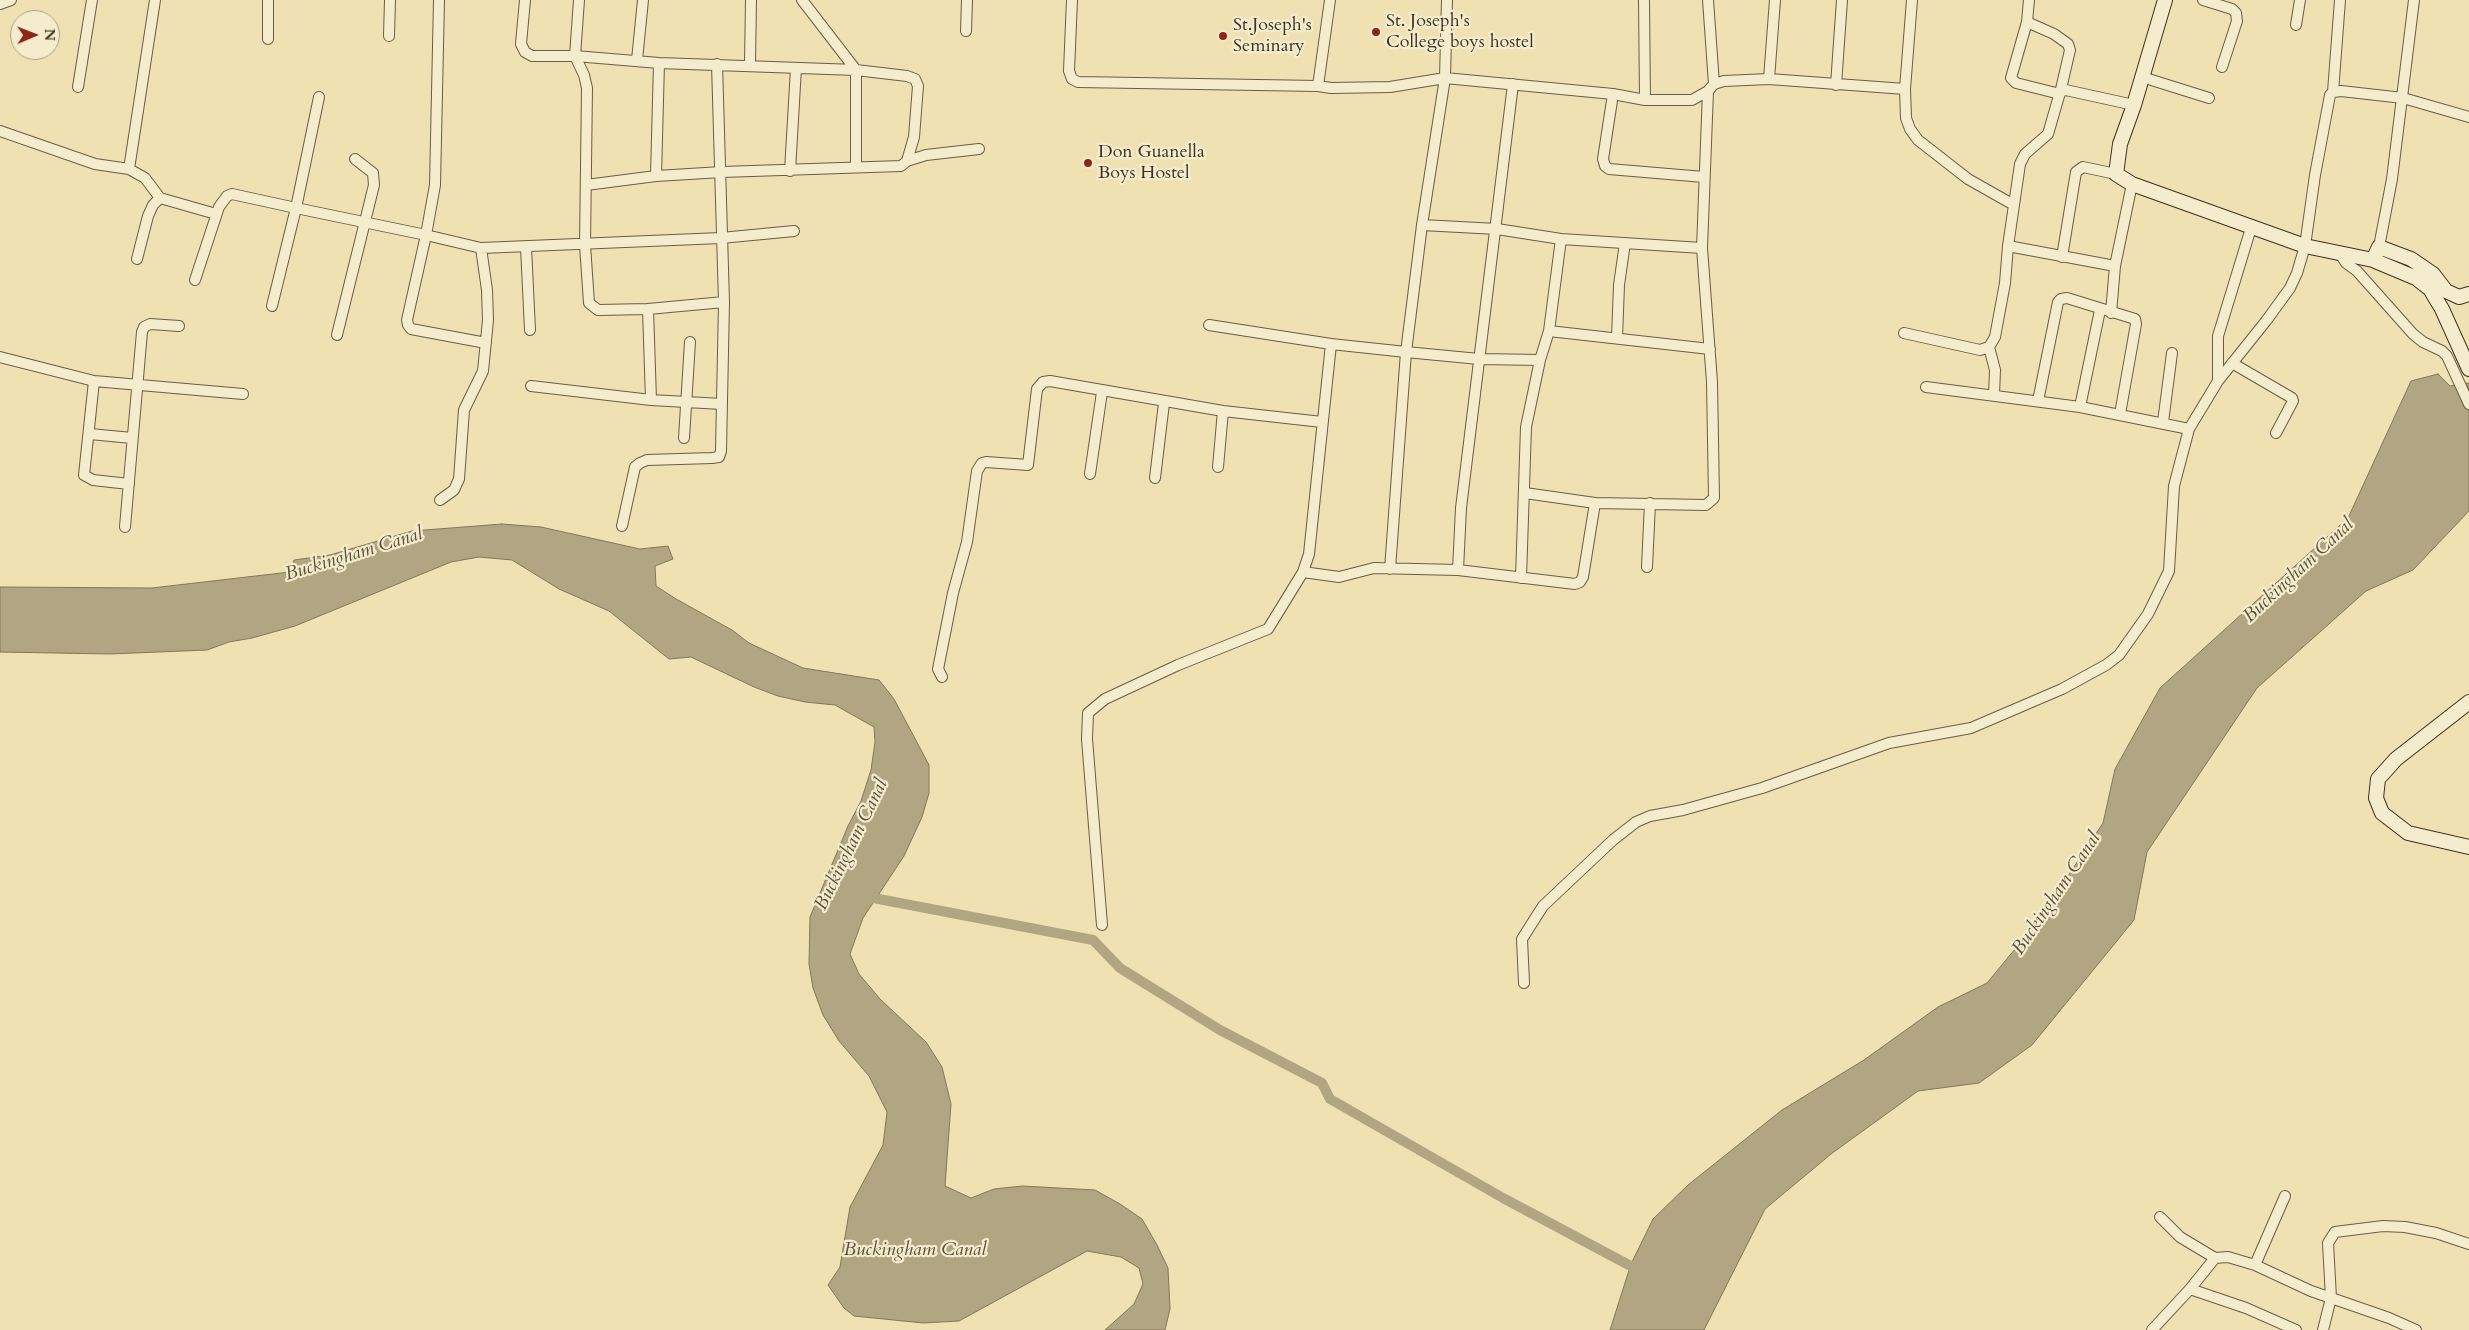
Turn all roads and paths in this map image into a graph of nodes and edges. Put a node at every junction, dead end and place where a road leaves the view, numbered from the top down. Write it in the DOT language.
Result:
graph roads {
  1 [pos="11,0"];
  2 [pos="92,0"];
  3 [pos="155,0"];
  4 [pos="268,0"];
  5 [pos="390,0"];
  6 [pos="439,0"];
  7 [pos="525,0"];
  8 [pos="579,0"];
  9 [pos="643,0"];
  10 [pos="750,0"];
  11 [pos="802,0"];
  12 [pos="967,0"];
  13 [pos="1072,0"];
  14 [pos="1330,0"];
  15 [pos="1447,0"];
  16 [pos="1644,0"];
  17 [pos="1708,0"];
  18 [pos="1775,0"];
  19 [pos="1842,0"];
  20 [pos="1912,0"];
  21 [pos="2029,0"];
  22 [pos="2165,0"];
  23 [pos="2204,0"];
  24 [pos="2300,0"];
  25 [pos="2340,0"];
  26 [pos="2414,0"];
  27 [pos="0,4"];
  28 [pos="2027,22"];
  29 [pos="2296,25"];
  30 [pos="966,31"];
  31 [pos="389,36"];
  32 [pos="268,39"];
  33 [pos="574,56"];
  34 [pos="637,60"];
  35 [pos="659,63"];
  36 [pos="717,64"];
  37 [pos="750,64"];
  38 [pos="2222,67"];
  39 [pos="796,68"];
  40 [pos="856,70"];
  41 [pos="2142,77"];
  42 [pos="1445,78"];
  43 [pos="1768,79"];
  44 [pos="1513,84"];
  45 [pos="1836,85"];
  46 [pos="1318,86"];
  47 [pos="78,88"];
  48 [pos="1711,88"];
  49 [pos="1905,89"];
  50 [pos="2061,92"];
  51 [pos="2333,92"];
  52 [pos="1613,94"];
  53 [pos="319,98"];
  54 [pos="2209,98"];
  55 [pos="2403,98"];
  56 [pos="1646,100"];
  57 [pos="2134,105"];
  58 [pos="2469,116"];
  59 [pos="0,131"];
  60 [pos="979,149"];
  61 [pos="355,159"];
  62 [pos="907,161"];
  63 [pos="856,167"];
  64 [pos="129,169"];
  65 [pos="790,171"];
  66 [pos="722,172"];
  67 [pos="2116,174"];
  68 [pos="656,176"];
  69 [pos="1704,177"];
  70 [pos="2132,184"];
  71 [pos="586,185"];
  72 [pos="160,198"];
  73 [pos="2014,206"];
  74 [pos="296,208"];
  75 [pos="216,214"];
  76 [pos="364,224"];
  77 [pos="1422,225"];
  78 [pos="2251,228"];
  79 [pos="1497,230"];
  80 [pos="794,231"];
  81 [pos="426,235"];
  82 [pos="721,238"];
  83 [pos="1561,238"];
  84 [pos="1625,243"];
  85 [pos="584,245"];
  86 [pos="2008,246"];
  87 [pos="2305,246"];
  88 [pos="526,247"];
  89 [pos="2379,247"];
  90 [pos="480,248"];
  91 [pos="1702,248"];
  92 [pos="2339,252"];
  93 [pos="2062,256"];
  94 [pos="137,259"];
  95 [pos="2373,260"];
  96 [pos="2115,266"];
  97 [pos="195,280"];
  98 [pos="2469,294"];
  99 [pos="724,302"];
  100 [pos="272,306"];
  101 [pos="648,309"];
  102 [pos="2100,310"];
  103 [pos="2111,313"];
  104 [pos="1209,325"];
  105 [pos="179,326"];
  106 [pos="530,330"];
  107 [pos="1549,331"];
  108 [pos="1904,333"];
  109 [pos="337,335"];
  110 [pos="1617,338"];
  111 [pos="690,342"];
  112 [pos="486,343"];
  113 [pos="1331,344"];
  114 [pos="1989,347"];
  115 [pos="1710,349"];
  116 [pos="1406,352"];
  117 [pos="2172,353"];
  118 [pos="0,357"];
  119 [pos="1479,359"];
  120 [pos="1540,360"];
  121 [pos="2232,364"];
  122 [pos="2469,369"];
  123 [pos="94,380"];
  124 [pos="2218,381"];
  125 [pos="137,385"];
  126 [pos="531,386"];
  127 [pos="1926,387"];
  128 [pos="1102,392"];
  129 [pos="244,394"];
  130 [pos="1994,395"];
  131 [pos="651,400"];
  132 [pos="2038,401"];
  133 [pos="686,402"];
  134 [pos="1164,403"];
  135 [pos="722,404"];
  136 [pos="2469,404"];
  137 [pos="2080,407"];
  138 [pos="1224,412"];
  139 [pos="2120,414"];
  140 [pos="1322,422"];
  141 [pos="2163,422"];
  142 [pos="2189,429"];
  143 [pos="2276,433"];
  144 [pos="90,434"];
  145 [pos="132,438"];
  146 [pos="684,438"];
  147 [pos="1218,467"];
  148 [pos="1090,474"];
  149 [pos="1155,478"];
  150 [pos="128,484"];
  151 [pos="1525,492"];
  152 [pos="440,500"];
  153 [pos="1595,503"];
  154 [pos="1650,503"];
  155 [pos="622,526"];
  156 [pos="125,527"];
  157 [pos="1647,567"];
  158 [pos="1390,569"];
  159 [pos="1458,570"];
  160 [pos="1303,572"];
  161 [pos="1521,578"];
  162 [pos="942,678"];
  163 [pos="2469,702"];
  164 [pos="2469,847"];
  165 [pos="1102,924"];
  166 [pos="1524,983"];
  167 [pos="2285,1196"];
  168 [pos="2160,1218"];
  169 [pos="2469,1244"];
  170 [pos="2215,1258"];
  171 [pos="2255,1265"];
  172 [pos="2190,1289"];
  173 [pos="2331,1298"];
  174 [pos="2152,1330"];
  175 [pos="2296,1330"];
  176 [pos="2323,1330"];
  177 [pos="2416,1330"];
  1 -- 27 [label="street"];
  2 -- 47 [label="street"];
  3 -- 64 [label="street"];
  4 -- 32 [label="street"];
  5 -- 31 [label="street"];
  6 -- 81 [label="street"];
  7 -- 33 [label="street"];
  8 -- 33 [label="street"];
  9 -- 34 [label="street"];
  10 -- 37 [label="street"];
  11 -- 40 [label="street"];
  12 -- 30 [label="street"];
  13 -- 46 [label="street"];
  14 -- 46 [label="street"];
  15 -- 42 [label="street"];
  16 -- 56 [label="street"];
  17 -- 48 [label="street"];
  18 -- 43 [label="street"];
  19 -- 45 [label="street"];
  20 -- 49 [label="street"];
  21 -- 28 [label="street"];
  22 -- 41 [label="street"];
  23 -- 38 [label="street"];
  24 -- 29 [label="street"];
  25 -- 51 [label="street"];
  26 -- 55 [label="street"];
  28 -- 50 [label="street"];
  28 -- 50 [label="street"];
  33 -- 34 [label="street"];
  33 -- 71 [label="street"];
  34 -- 35 [label="street"];
  35 -- 36 [label="street"];
  35 -- 68 [label="street"];
  36 -- 37 [label="street"];
  36 -- 66 [label="street"];
  37 -- 39 [label="street"];
  39 -- 40 [label="street"];
  39 -- 65 [label="street"];
  40 -- 62 [label="street"];
  40 -- 63 [label="street"];
  41 -- 54 [label="street"];
  41 -- 57 [label="street"];
  42 -- 44 [label="street"];
  42 -- 46 [label="street"];
  42 -- 77 [label="street"];
  43 -- 45 [label="street"];
  43 -- 48 [label="street"];
  44 -- 52 [label="street"];
  44 -- 79 [label="street"];
  45 -- 49 [label="street"];
  48 -- 56 [label="street"];
  48 -- 69 [label="street"];
  49 -- 73 [label="street"];
  50 -- 57 [label="street"];
  50 -- 73 [label="street"];
  51 -- 55 [label="street"];
  51 -- 87 [label="street"];
  52 -- 56 [label="street"];
  52 -- 69 [label="street"];
  53 -- 74 [label="street"];
  55 -- 58 [label="street"];
  55 -- 89 [label="street"];
  57 -- 67 [label="street"];
  59 -- 64 [label="street"];
  60 -- 62 [label="street"];
  61 -- 76 [label="street"];
  62 -- 63 [label="street"];
  63 -- 65 [label="street"];
  64 -- 72 [label="street"];
  65 -- 66 [label="street"];
  66 -- 68 [label="street"];
  66 -- 82 [label="street"];
  67 -- 70 [label="street"];
  67 -- 93 [label="street"];
  68 -- 71 [label="street"];
  69 -- 91 [label="street"];
  70 -- 78 [label="street"];
  70 -- 96 [label="street"];
  71 -- 85 [label="street"];
  72 -- 75 [label="street"];
  72 -- 94 [label="street"];
  73 -- 86 [label="street"];
  74 -- 75 [label="street"];
  74 -- 76 [label="street"];
  74 -- 100 [label="street"];
  75 -- 97 [label="street"];
  76 -- 81 [label="street"];
  76 -- 109 [label="street"];
  77 -- 79 [label="street"];
  77 -- 116 [label="street"];
  78 -- 87 [label="street"];
  78 -- 124 [label="street"];
  79 -- 83 [label="street"];
  79 -- 119 [label="street"];
  80 -- 82 [label="street"];
  81 -- 90 [label="street"];
  81 -- 112 [label="street"];
  82 -- 85 [label="street"];
  82 -- 99 [label="street"];
  83 -- 84 [label="street"];
  83 -- 107 [label="street"];
  84 -- 91 [label="street"];
  84 -- 110 [label="street"];
  85 -- 88 [label="street"];
  85 -- 101 [label="street"];
  86 -- 93 [label="street"];
  86 -- 114 [label="street"];
  87 -- 92 [label="street"];
  87 -- 121 [label="street"];
  88 -- 90 [label="street"];
  88 -- 106 [label="street"];
  89 -- 95 [label="street"];
  89 -- 98 [label="street"];
  90 -- 112 [label="street"];
  91 -- 115 [label="street"];
  92 -- 95 [label="street"];
  92 -- 136 [label="street"];
  93 -- 96 [label="street"];
  95 -- 122 [label="street"];
  96 -- 103 [label="street"];
  99 -- 101 [label="street"];
  99 -- 135 [label="street"];
  101 -- 131 [label="street"];
  102 -- 103 [label="street"];
  102 -- 132 [label="street"];
  102 -- 137 [label="street"];
  103 -- 139 [label="street"];
  104 -- 113 [label="street"];
  105 -- 125 [label="street"];
  107 -- 110 [label="street"];
  107 -- 120 [label="street"];
  108 -- 114 [label="street"];
  110 -- 115 [label="street"];
  111 -- 133 [label="street"];
  112 -- 152 [label="street"];
  113 -- 116 [label="street"];
  113 -- 140 [label="street"];
  114 -- 130 [label="street"];
  115 -- 154 [label="street"];
  116 -- 119 [label="street"];
  116 -- 158 [label="street"];
  117 -- 141 [label="street"];
  118 -- 123 [label="street"];
  119 -- 120 [label="street"];
  119 -- 159 [label="street"];
  120 -- 151 [label="street"];
  121 -- 124 [label="street"];
  121 -- 143 [label="street"];
  123 -- 125 [label="street"];
  123 -- 144 [label="street"];
  124 -- 142 [label="street"];
  125 -- 129 [label="street"];
  125 -- 145 [label="street"];
  126 -- 131 [label="street"];
  127 -- 130 [label="street"];
  128 -- 134 [label="street"];
  128 -- 148 [label="street"];
  128 -- 162 [label="street"];
  130 -- 132 [label="street"];
  131 -- 133 [label="street"];
  132 -- 137 [label="street"];
  133 -- 135 [label="street"];
  133 -- 146 [label="street"];
  134 -- 138 [label="street"];
  134 -- 149 [label="street"];
  135 -- 155 [label="street"];
  137 -- 139 [label="street"];
  138 -- 140 [label="street"];
  138 -- 147 [label="street"];
  139 -- 141 [label="street"];
  140 -- 160 [label="street"];
  141 -- 142 [label="street"];
  142 -- 166 [label="street"];
  144 -- 145 [label="street"];
  144 -- 150 [label="street"];
  145 -- 150 [label="street"];
  150 -- 156 [label="street"];
  151 -- 153 [label="street"];
  151 -- 161 [label="street"];
  153 -- 154 [label="street"];
  153 -- 161 [label="street"];
  154 -- 157 [label="street"];
  158 -- 159 [label="street"];
  158 -- 160 [label="street"];
  159 -- 161 [label="street"];
  160 -- 165 [label="street"];
  163 -- 164 [label="street"];
  167 -- 171 [label="street"];
  168 -- 170 [label="street"];
  169 -- 173 [label="street"];
  170 -- 171 [label="street"];
  170 -- 172 [label="street"];
  171 -- 173 [label="street"];
  172 -- 174 [label="street"];
  172 -- 175 [label="street"];
  173 -- 176 [label="street"];
  173 -- 177 [label="street"];
}
